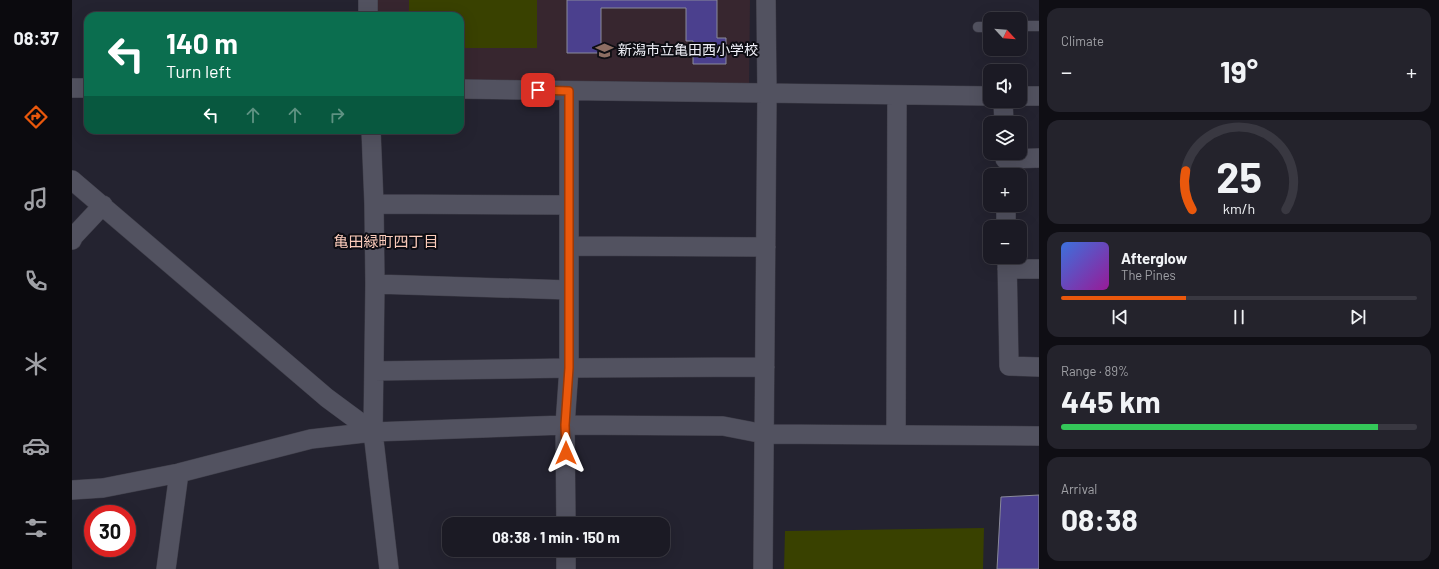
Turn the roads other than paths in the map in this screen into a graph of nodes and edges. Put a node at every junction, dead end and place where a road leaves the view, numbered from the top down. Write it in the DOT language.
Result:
graph roads {
  1 [pos="368,0"];
  2 [pos="766,0"];
  3 [pos="368,12"];
  4 [pos="1027,26"];
  5 [pos="1039,26"];
  6 [pos="978,27"];
  7 [pos="983,27"];
  8 [pos="72,88"];
  9 [pos="84,88"];
  10 [pos="464,89"];
  11 [pos="569,91"];
  12 [pos="767,94"];
  13 [pos="896,95"];
  14 [pos="983,96"];
  15 [pos="1027,96"];
  16 [pos="1039,96"];
  17 [pos="371,134"];
  18 [pos="1039,158"];
  19 [pos="1005,162"];
  20 [pos="72,180"];
  21 [pos="374,204"];
  22 [pos="103,205"];
  23 [pos="569,205"];
  24 [pos="72,240"];
  25 [pos="569,246"];
  26 [pos="766,247"];
  27 [pos="1007,264"];
  28 [pos="1012,264"];
  29 [pos="1039,269"];
  30 [pos="375,284"];
  31 [pos="569,290"];
  32 [pos="765,367"];
  33 [pos="1039,367"];
  34 [pos="569,368"];
  35 [pos="374,371"];
  36 [pos="565,425"];
  37 [pos="373,432"];
  38 [pos="764,434"];
  39 [pos="896,435"];
  40 [pos="1039,436"];
  41 [pos="179,473"];
  42 [pos="72,490"];
  43 [pos="566,517"];
  44 [pos="566,557"];
  45 [pos="166,569"];
  46 [pos="389,569"];
  47 [pos="566,569"];
  48 [pos="763,569"];
  1 -- 3 [label="street"];
  2 -- 12 [label="street"];
  4 -- 5 [label="lane"];
  6 -- 7 [label="lane"];
  8 -- 9 [label="street"];
  10 -- 11 [label="street"];
  11 -- 12 [label="street"];
  11 -- 23 [label="street"];
  12 -- 13 [label="street"];
  12 -- 26 [label="street"];
  13 -- 14 [label="street"];
  13 -- 39 [label="street"];
  15 -- 16 [label="street"];
  17 -- 21 [label="street"];
  18 -- 19 [label="street"];
  20 -- 22 [label="street"];
  21 -- 23 [label="street"];
  21 -- 30 [label="street"];
  22 -- 24 [label="street"];
  22 -- 37 [label="street"];
  23 -- 25 [label="street"];
  25 -- 26 [label="street"];
  25 -- 31 [label="street"];
  26 -- 32 [label="street"];
  27 -- 33 [label="street"];
  28 -- 29 [label="street"];
  30 -- 31 [label="street"];
  30 -- 35 [label="street"];
  31 -- 34 [label="street"];
  32 -- 34 [label="street"];
  32 -- 38 [label="street"];
  34 -- 35 [label="street"];
  34 -- 36 [label="street"];
  35 -- 37 [label="street"];
  36 -- 37 [label="street"];
  36 -- 38 [label="street"];
  36 -- 43 [label="street"];
  37 -- 41 [label="street"];
  37 -- 46 [label="street"];
  38 -- 39 [label="street"];
  38 -- 48 [label="street"];
  39 -- 40 [label="street"];
  41 -- 42 [label="street"];
  41 -- 45 [label="street"];
  44 -- 47 [label="street"];
}
